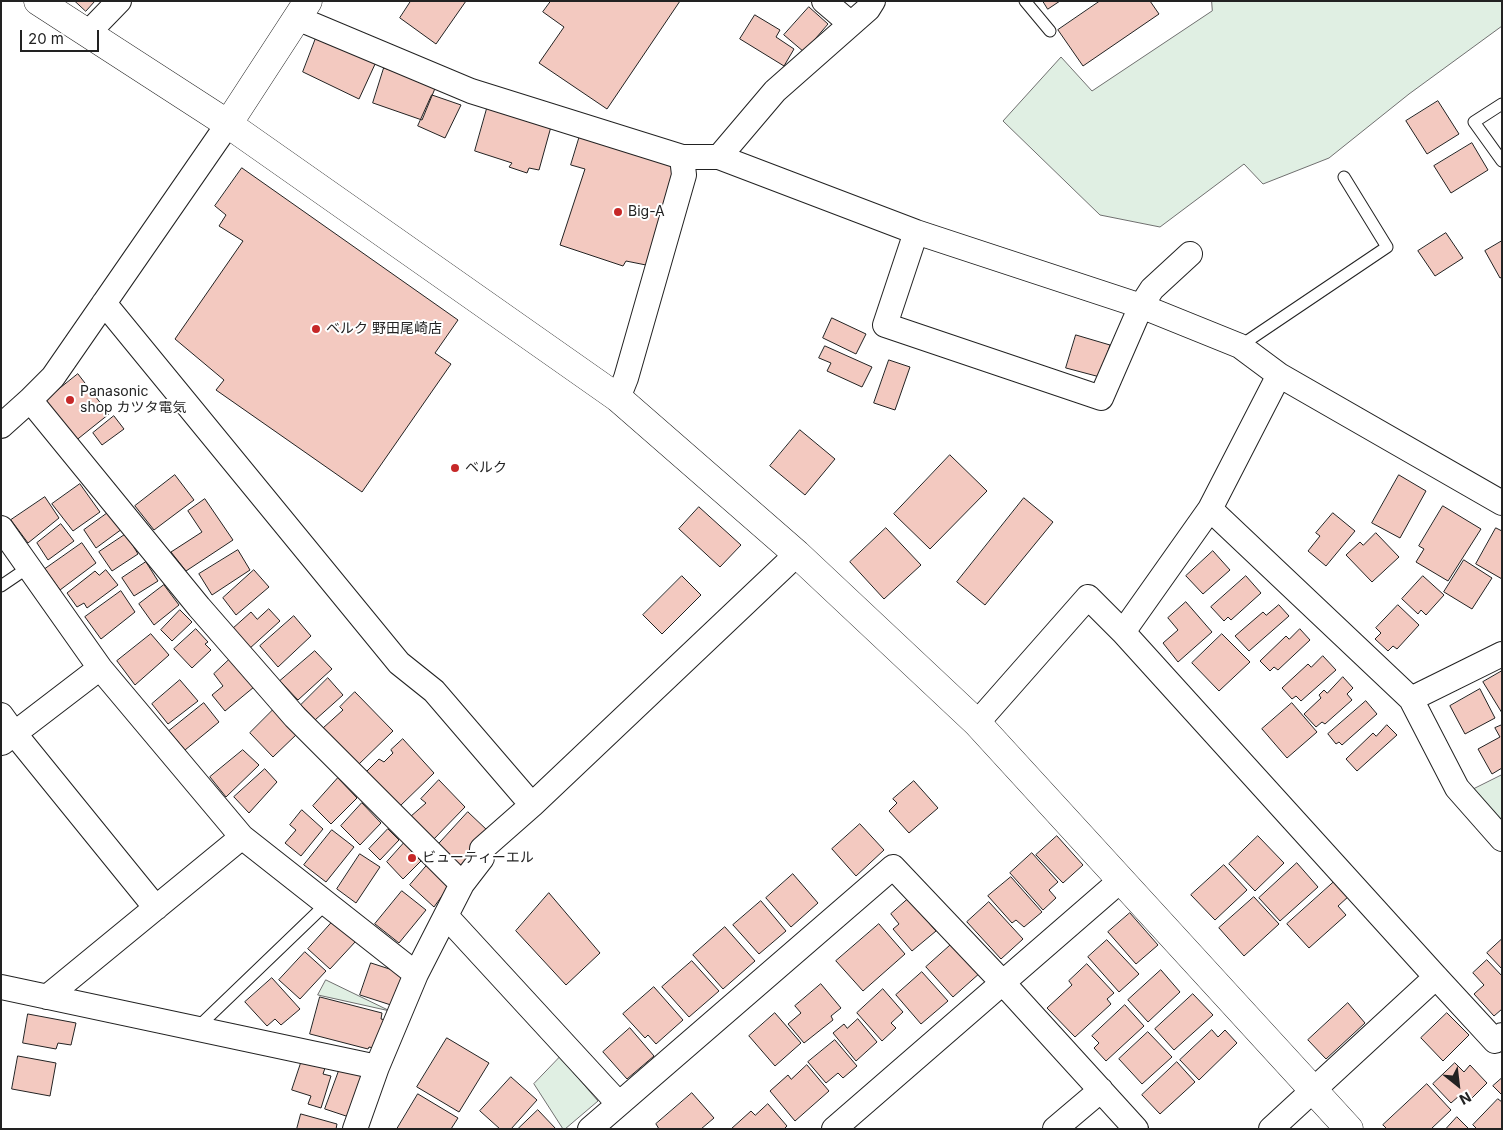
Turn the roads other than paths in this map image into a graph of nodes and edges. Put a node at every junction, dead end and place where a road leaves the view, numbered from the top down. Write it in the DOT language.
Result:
graph roads {
  1 [pos="38,1"];
  2 [pos="119,1"];
  3 [pos="824,1"];
  4 [pos="873,1"];
  5 [pos="1025,1"];
  6 [pos="302,10"];
  7 [pos="851,24"];
  8 [pos="1050,31"];
  9 [pos="87,34"];
  10 [pos="1502,104"];
  11 [pos="228,124"];
  12 [pos="682,157"];
  13 [pos="719,157"];
  14 [pos="1502,161"];
  15 [pos="1344,177"];
  16 [pos="916,232"];
  17 [pos="1190,254"];
  18 [pos="104,303"];
  19 [pos="1141,306"];
  20 [pos="1240,346"];
  21 [pos="1279,375"];
  22 [pos="618,398"];
  23 [pos="30,400"];
  24 [pos="1,426"];
  25 [pos="1502,502"];
  26 [pos="1210,510"];
  27 [pos="1,528"];
  28 [pos="797,554"];
  29 [pos="29,566"];
  30 [pos="1,586"];
  31 [pos="1123,632"];
  32 [pos="1502,654"];
  33 [pos="100,668"];
  34 [pos="1411,699"];
  35 [pos="977,724"];
  36 [pos="5,730"];
  37 [pos="532,805"];
  38 [pos="242,837"];
  39 [pos="1502,839"];
  40 [pos="1121,880"];
  41 [pos="462,884"];
  42 [pos="326,904"];
  43 [pos="156,908"];
  44 [pos="446,916"];
  45 [pos="416,974"];
  46 [pos="1436,978"];
  47 [pos="1003,984"];
  48 [pos="1,987"];
  49 [pos="47,997"];
  50 [pos="197,1028"];
  51 [pos="1502,1035"];
  52 [pos="377,1066"];
  53 [pos="1100,1090"];
  54 [pos="1313,1090"];
  55 [pos="619,1104"];
  56 [pos="356,1129"];
  57 [pos="590,1129"];
  58 [pos="834,1129"];
  59 [pos="1055,1129"];
  60 [pos="1136,1129"];
  61 [pos="1271,1129"];
  62 [pos="1349,1129"];
  1 -- 9 [label="street"];
  2 -- 9 [label="street"];
  3 -- 7 [label="street"];
  4 -- 7 [label="street"];
  5 -- 8 [label="lane"];
  6 -- 11 [label="street"];
  6 -- 12 [label="street"];
  7 -- 13 [label="street"];
  9 -- 11 [label="street"];
  10 -- 14 [label="lane"];
  11 -- 18 [label="street"];
  11 -- 22 [label="street"];
  12 -- 13 [label="street"];
  12 -- 22 [label="street"];
  13 -- 16 [label="street"];
  15 -- 20 [label="lane"];
  16 -- 19 [label="street"];
  16 -- 19 [label="street"];
  17 -- 19 [label="street"];
  18 -- 23 [label="street"];
  18 -- 37 [label="street"];
  19 -- 20 [label="street"];
  20 -- 21 [label="street"];
  21 -- 25 [label="street"];
  21 -- 26 [label="street"];
  22 -- 28 [label="street"];
  23 -- 24 [label="street"];
  23 -- 41 [label="street"];
  26 -- 31 [label="street"];
  26 -- 34 [label="street"];
  27 -- 29 [label="street"];
  28 -- 35 [label="street"];
  28 -- 37 [label="street"];
  29 -- 30 [label="lane"];
  29 -- 33 [label="street"];
  31 -- 35 [label="street"];
  31 -- 46 [label="street"];
  32 -- 34 [label="street"];
  33 -- 36 [label="street"];
  33 -- 38 [label="street"];
  34 -- 39 [label="street"];
  35 -- 40 [label="street"];
  36 -- 43 [label="street"];
  37 -- 41 [label="street"];
  38 -- 42 [label="street"];
  38 -- 43 [label="street"];
  40 -- 47 [label="street"];
  40 -- 54 [label="street"];
  41 -- 44 [label="street"];
  42 -- 45 [label="street"];
  42 -- 50 [label="lane"];
  43 -- 49 [label="street"];
  44 -- 45 [label="street"];
  44 -- 55 [label="street"];
  45 -- 52 [label="street"];
  46 -- 51 [label="street"];
  46 -- 54 [label="street"];
  47 -- 53 [label="street"];
  47 -- 55 [label="street"];
  47 -- 58 [label="street"];
  48 -- 49 [label="street"];
  49 -- 50 [label="street"];
  50 -- 52 [label="street"];
  52 -- 56 [label="street"];
  53 -- 59 [label="street"];
  53 -- 60 [label="street"];
  54 -- 61 [label="street"];
  54 -- 62 [label="street"];
  55 -- 57 [label="street"];
}
